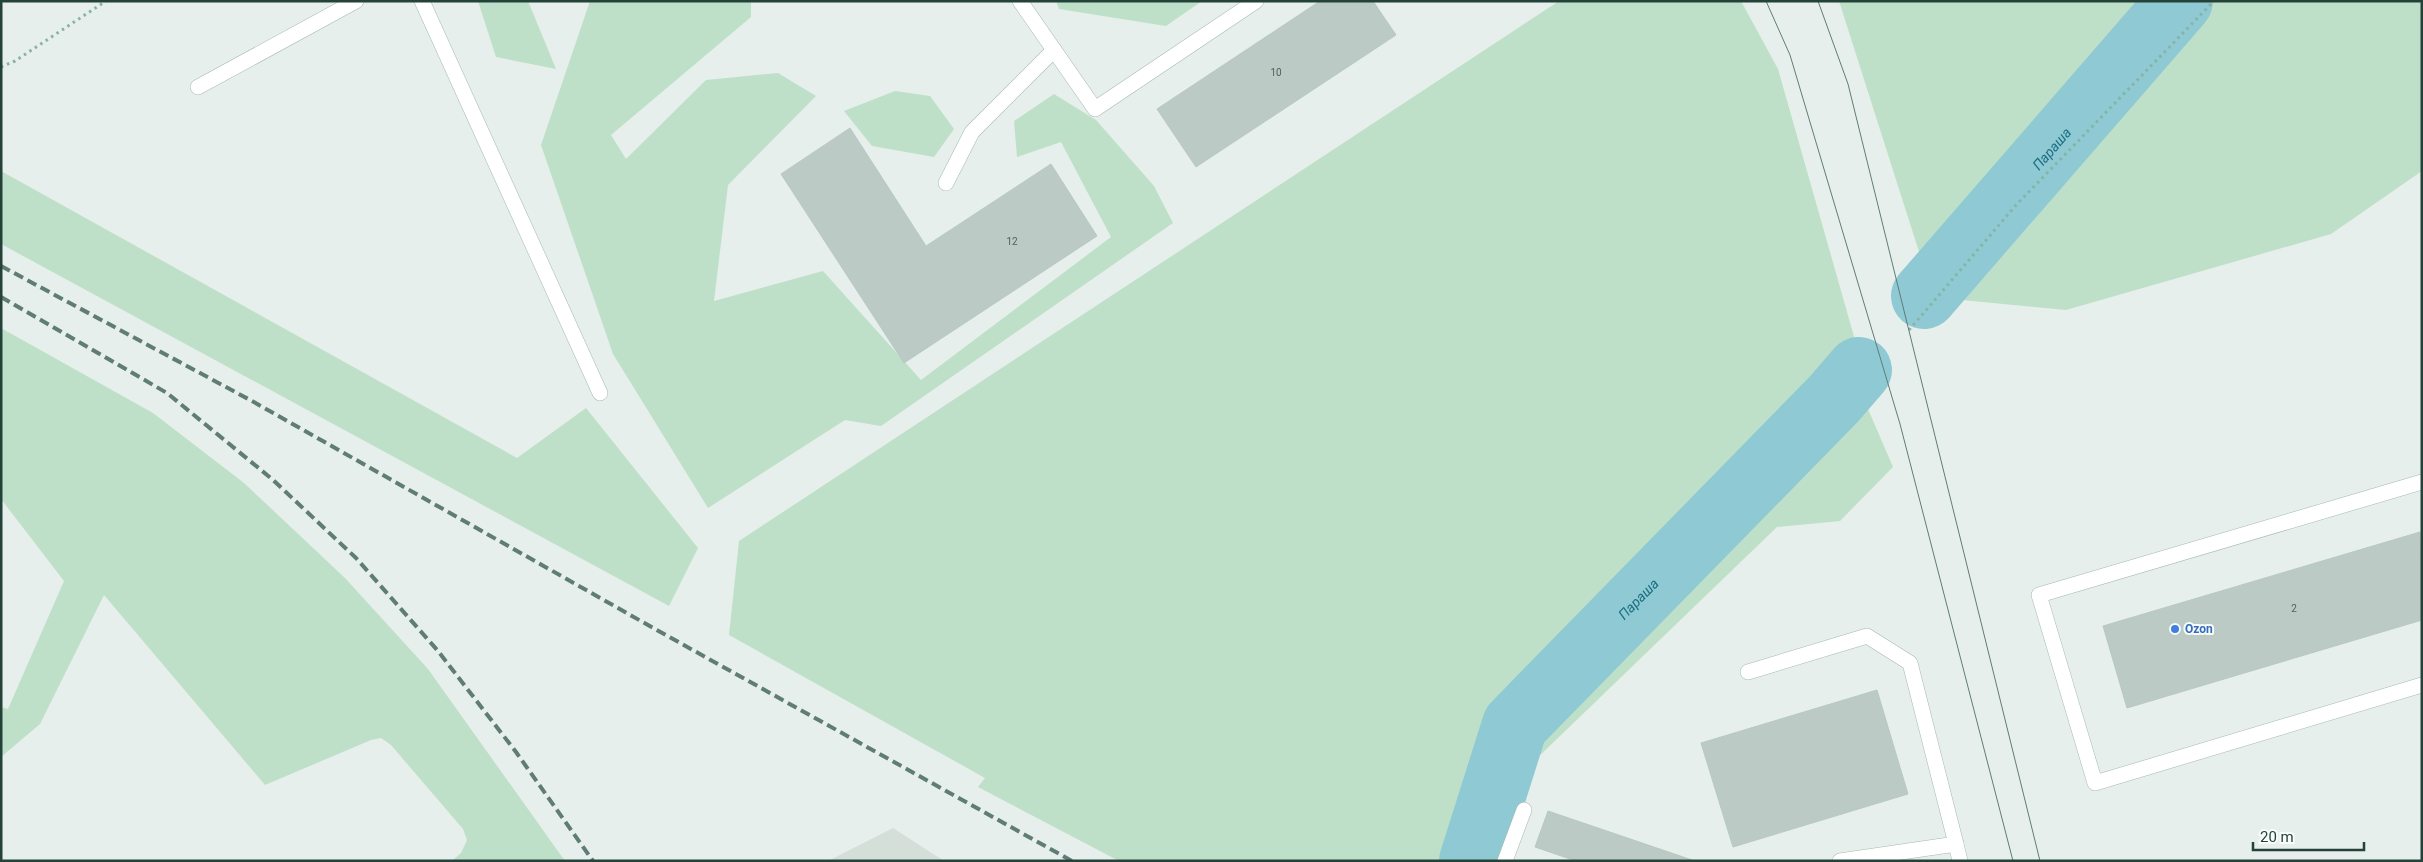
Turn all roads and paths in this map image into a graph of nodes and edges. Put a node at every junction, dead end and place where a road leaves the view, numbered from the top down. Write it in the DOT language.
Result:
graph roads {
  1 [pos="106,1"];
  2 [pos="356,1"];
  3 [pos="422,1"];
  4 [pos="1020,1"];
  5 [pos="1256,1"];
  6 [pos="2214,1"];
  7 [pos="1054,50"];
  8 [pos="1,67"];
  9 [pos="198,87"];
  10 [pos="946,183"];
  11 [pos="1909,330"];
  12 [pos="600,393"];
  13 [pos="2422,482"];
  14 [pos="1748,672"];
  15 [pos="2422,685"];
  16 [pos="1524,810"];
  17 [pos="1956,844"];
  18 [pos="1505,861"];
  19 [pos="1840,861"];
  20 [pos="1960,861"];
  1 -- 8 [label="path"];
  2 -- 9 [label="street"];
  3 -- 12 [label="street"];
  4 -- 7 [label="street"];
  5 -- 7 [label="street"];
  6 -- 11 [label="path"];
  7 -- 10 [label="street"];
  13 -- 15 [label="street"];
  14 -- 17 [label="street"];
  16 -- 18 [label="street"];
  17 -- 19 [label="street"];
  17 -- 20 [label="street"];
}
